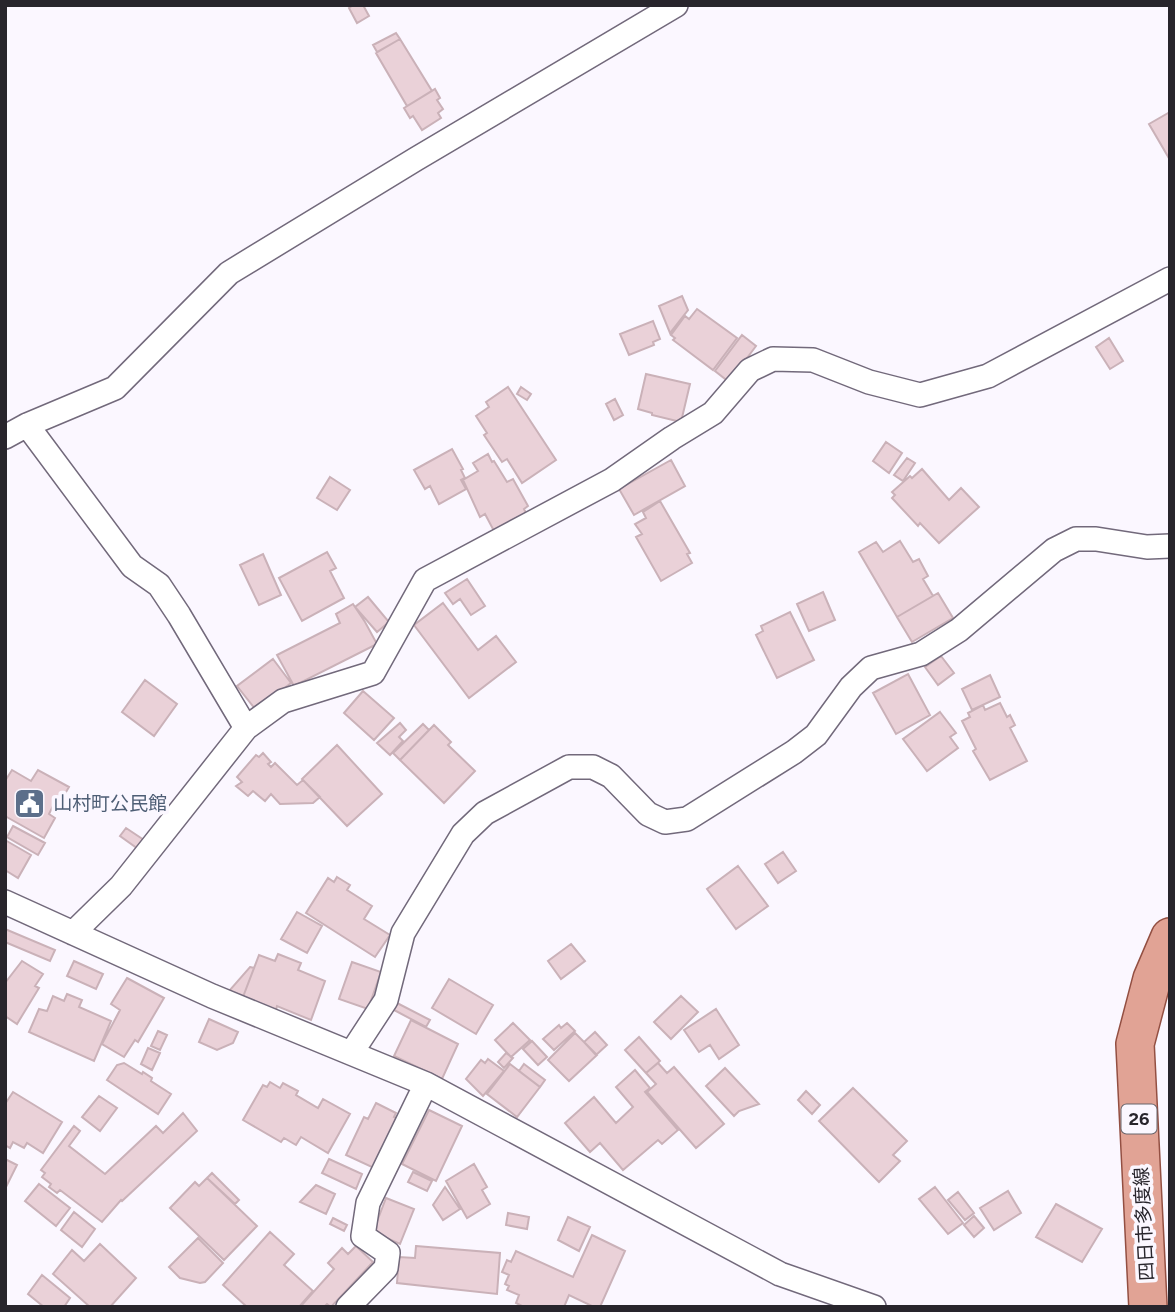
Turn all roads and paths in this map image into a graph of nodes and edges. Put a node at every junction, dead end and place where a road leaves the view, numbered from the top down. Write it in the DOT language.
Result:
graph roads {
  1 [pos="676,5"];
  2 [pos="1170,279"];
  3 [pos="27,425"];
  4 [pos="5,437"];
  5 [pos="1170,546"];
  6 [pos="246,729"];
  7 [pos="5,902"];
  8 [pos="73,933"];
  9 [pos="1170,937"];
  10 [pos="352,1052"];
  11 [pos="426,1084"];
  12 [pos="348,1307"];
  13 [pos="874,1307"];
  14 [pos="1149,1307"];
  1 -- 3 [label="street"];
  2 -- 6 [label="street"];
  3 -- 4 [label="street"];
  3 -- 6 [label="street"];
  5 -- 10 [label="street"];
  6 -- 8 [label="street"];
  7 -- 8 [label="street"];
  8 -- 10 [label="street"];
  9 -- 14 [label="main road, 四日市多度線 / 26"];
  10 -- 11 [label="street"];
  11 -- 12 [label="street"];
  11 -- 13 [label="street"];
}
